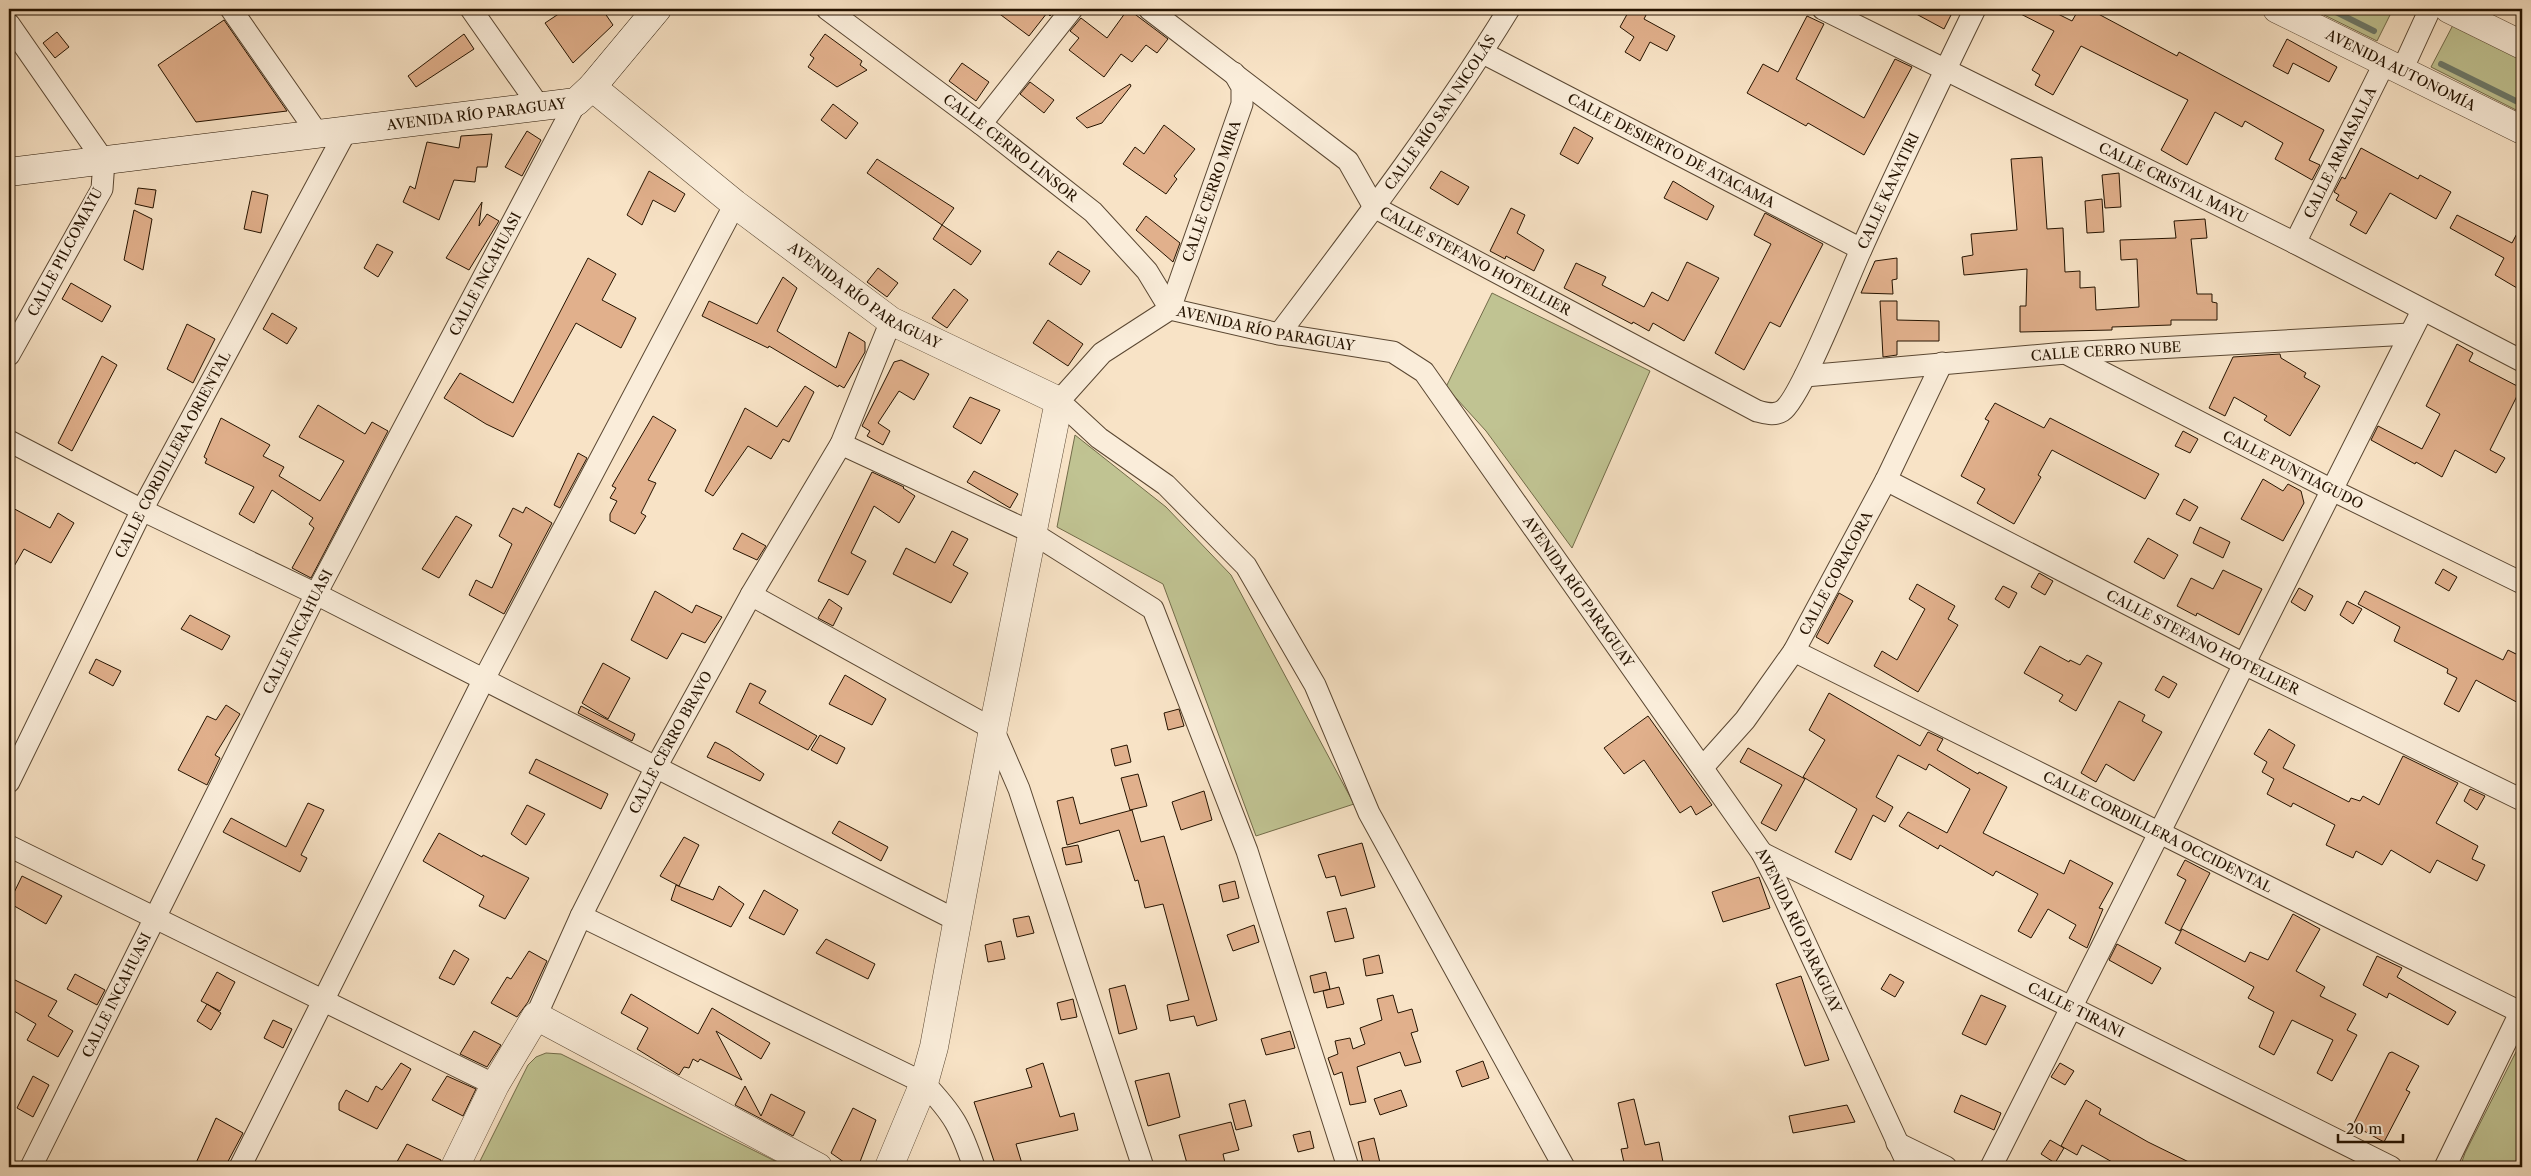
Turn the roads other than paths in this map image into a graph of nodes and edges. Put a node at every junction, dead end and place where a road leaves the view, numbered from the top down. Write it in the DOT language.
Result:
graph roads {
  1 [pos="231,9"];
  2 [pos="471,9"];
  3 [pos="657,9"];
  4 [pos="827,9"];
  5 [pos="1072,9"];
  6 [pos="1149,9"];
  7 [pos="1509,9"];
  8 [pos="1823,9"];
  9 [pos="1975,9"];
  10 [pos="2277,9"];
  11 [pos="2430,9"];
  12 [pos="2449,9"];
  13 [pos="9,24"];
  14 [pos="2522,45"];
  15 [pos="1483,52"];
  16 [pos="2393,66"];
  17 [pos="1945,70"];
  18 [pos="1234,73"];
  19 [pos="584,95"];
  20 [pos="539,106"];
  21 [pos="981,124"];
  22 [pos="346,130"];
  23 [pos="2522,130"];
  24 [pos="318,134"];
  25 [pos="104,161"];
  26 [pos="9,172"];
  27 [pos="735,204"];
  28 [pos="1374,207"];
  29 [pos="2295,243"];
  30 [pos="1861,250"];
  31 [pos="1170,309"];
  32 [pos="2422,311"];
  33 [pos="891,321"];
  34 [pos="1279,334"];
  35 [pos="2410,334"];
  36 [pos="2066,353"];
  37 [pos="9,355"];
  38 [pos="2522,361"];
  39 [pos="1942,363"];
  40 [pos="1805,376"];
  41 [pos="1059,401"];
  42 [pos="9,441"];
  43 [pos="841,444"];
  44 [pos="1886,480"];
  45 [pos="2332,490"];
  46 [pos="142,510"];
  47 [pos="1031,532"];
  48 [pos="2522,583"];
  49 [pos="316,594"];
  50 [pos="751,595"];
  51 [pos="1794,651"];
  52 [pos="2244,664"];
  53 [pos="483,681"];
  54 [pos="993,728"];
  55 [pos="656,767"];
  56 [pos="1703,767"];
  57 [pos="9,782"];
  58 [pos="2522,800"];
  59 [pos="2159,834"];
  60 [pos="9,846"];
  61 [pos="1762,853"];
  62 [pos="581,916"];
  63 [pos="155,918"];
  64 [pos="958,921"];
  65 [pos="323,1001"];
  66 [pos="2072,1006"];
  67 [pos="2522,1012"];
  68 [pos="536,1016"];
  69 [pos="924,1084"];
  70 [pos="495,1086"];
  71 [pos="1897,1143"];
  72 [pos="32,1167"];
  73 [pos="240,1167"];
  74 [pos="455,1167"];
  75 [pos="818,1167"];
  76 [pos="889,1167"];
  77 [pos="974,1167"];
  78 [pos="1143,1167"];
  79 [pos="1348,1167"];
  80 [pos="1564,1167"];
  81 [pos="1909,1167"];
  82 [pos="1946,1167"];
  83 [pos="1991,1167"];
  84 [pos="2391,1167"];
  85 [pos="2444,1167"];
  1 -- 24 [label="street"];
  2 -- 20 [label="street"];
  3 -- 19 [label="street, CALLE INCAHUASI"];
  4 -- 21 [label="street, CALLE CERRO LINSOR"];
  5 -- 21 [label="street"];
  6 -- 18 [label="street, CALLE STEFANO HOTELLIER"];
  7 -- 15 [label="street, CALLE RÍO SAN NICOLÁS"];
  8 -- 17 [label="street, CALLE CRISTAL MAYU"];
  9 -- 17 [label="street, CALLE KANATIRI"];
  10 -- 16 [label="street, AVENIDA AUTONOMÍA"];
  11 -- 16 [label="street, CALLE ARMASALLA"];
  12 -- 14 [label="street"];
  13 -- 25 [label="street"];
  15 -- 28 [label="street, CALLE RÍO SAN NICOLÁS"];
  15 -- 30 [label="street, CALLE DESIERTO DE ATACAMA"];
  16 -- 23 [label="street, AVENIDA AUTONOMÍA"];
  16 -- 29 [label="street, CALLE ARMASALLA"];
  17 -- 29 [label="street, CALLE CRISTAL MAYU"];
  17 -- 30 [label="street, CALLE KANATIRI"];
  18 -- 28 [label="street, CALLE STEFANO HOTELLIER"];
  18 -- 31 [label="street, CALLE CERRO MIRA"];
  19 -- 20 [label="street, AVENIDA RÍO PARAGUAY"];
  19 -- 27 [label="street, AVENIDA RÍO PARAGUAY"];
  19 -- 49 [label="street, CALLE INCAHUASI"];
  20 -- 22 [label="street, AVENIDA RÍO PARAGUAY"];
  21 -- 31 [label="street, CALLE CERRO LINSOR"];
  22 -- 24 [label="street, AVENIDA RÍO PARAGUAY"];
  22 -- 46 [label="street, CALLE CORDILLERA ORIENTAL"];
  24 -- 25 [label="street, AVENIDA RÍO PARAGUAY"];
  25 -- 26 [label="street, AVENIDA RÍO PARAGUAY"];
  25 -- 37 [label="street, CALLE PILCOMAYU"];
  27 -- 33 [label="street, AVENIDA RÍO PARAGUAY"];
  27 -- 53 [label="street"];
  28 -- 34 [label="street, CALLE RÍO SAN NICOLÁS"];
  28 -- 40 [label="street, CALLE STEFANO HOTELLIER"];
  29 -- 32 [label="street, CALLE CRISTAL MAYU"];
  30 -- 40 [label="street, CALLE KANATIRI"];
  31 -- 34 [label="street, AVENIDA RÍO PARAGUAY"];
  31 -- 41 [label="street, AVENIDA RÍO PARAGUAY"];
  32 -- 35 [label="street"];
  32 -- 38 [label="street, CALLE CRISTAL MAYU"];
  33 -- 41 [label="street, AVENIDA RÍO PARAGUAY"];
  33 -- 43 [label="street, CALLE CERRO BRAVO"];
  34 -- 56 [label="street, AVENIDA RÍO PARAGUAY"];
  35 -- 36 [label="street, CALLE CERRO NUBE"];
  35 -- 45 [label="street"];
  36 -- 39 [label="street, CALLE CERRO NUBE"];
  36 -- 45 [label="street, CALLE PUNTIAGUDO"];
  39 -- 40 [label="street, CALLE CERRO NUBE"];
  39 -- 44 [label="street, CALLE CORACORA"];
  41 -- 47 [label="street"];
  41 -- 80 [label="street"];
  42 -- 46 [label="street"];
  43 -- 47 [label="street"];
  43 -- 50 [label="street, CALLE CERRO BRAVO"];
  44 -- 51 [label="street, CALLE CORACORA"];
  44 -- 52 [label="street, CALLE STEFANO HOTELLIER"];
  45 -- 48 [label="street, CALLE PUNTIAGUDO"];
  45 -- 52 [label="street"];
  46 -- 49 [label="street"];
  46 -- 57 [label="street, CALLE CORDILLERA ORIENTAL"];
  47 -- 54 [label="street"];
  47 -- 79 [label="street"];
  49 -- 53 [label="street"];
  49 -- 63 [label="street, CALLE INCAHUASI"];
  50 -- 54 [label="street"];
  50 -- 55 [label="street, CALLE CERRO BRAVO"];
  51 -- 56 [label="street, CALLE CORACORA"];
  51 -- 59 [label="street, CALLE CORDILLERA OCCIDENTAL"];
  52 -- 58 [label="street, CALLE STEFANO HOTELLIER"];
  52 -- 59 [label="street"];
  53 -- 55 [label="street"];
  53 -- 65 [label="street"];
  54 -- 64 [label="street"];
  54 -- 78 [label="street"];
  55 -- 62 [label="street, CALLE CERRO BRAVO"];
  55 -- 64 [label="street"];
  56 -- 61 [label="street, AVENIDA RÍO PARAGUAY"];
  59 -- 66 [label="street"];
  59 -- 67 [label="street, CALLE CORDILLERA OCCIDENTAL"];
  60 -- 63 [label="street"];
  61 -- 66 [label="street, CALLE TIRANI"];
  61 -- 71 [label="street, AVENIDA RÍO PARAGUAY"];
  62 -- 68 [label="street, CALLE CERRO BRAVO"];
  62 -- 69 [label="street"];
  63 -- 65 [label="street"];
  63 -- 72 [label="street, CALLE INCAHUASI"];
  64 -- 69 [label="street"];
  65 -- 70 [label="street"];
  65 -- 73 [label="street"];
  66 -- 83 [label="street"];
  66 -- 84 [label="street, CALLE TIRANI"];
  67 -- 85 [label="street"];
  68 -- 70 [label="street, CALLE CERRO BRAVO"];
  68 -- 75 [label="street"];
  69 -- 76 [label="street"];
  69 -- 77 [label="street"];
  70 -- 74 [label="street, CALLE CERRO BRAVO"];
  71 -- 81 [label="street, AVENIDA RÍO PARAGUAY"];
  71 -- 82 [label="street"];
}
